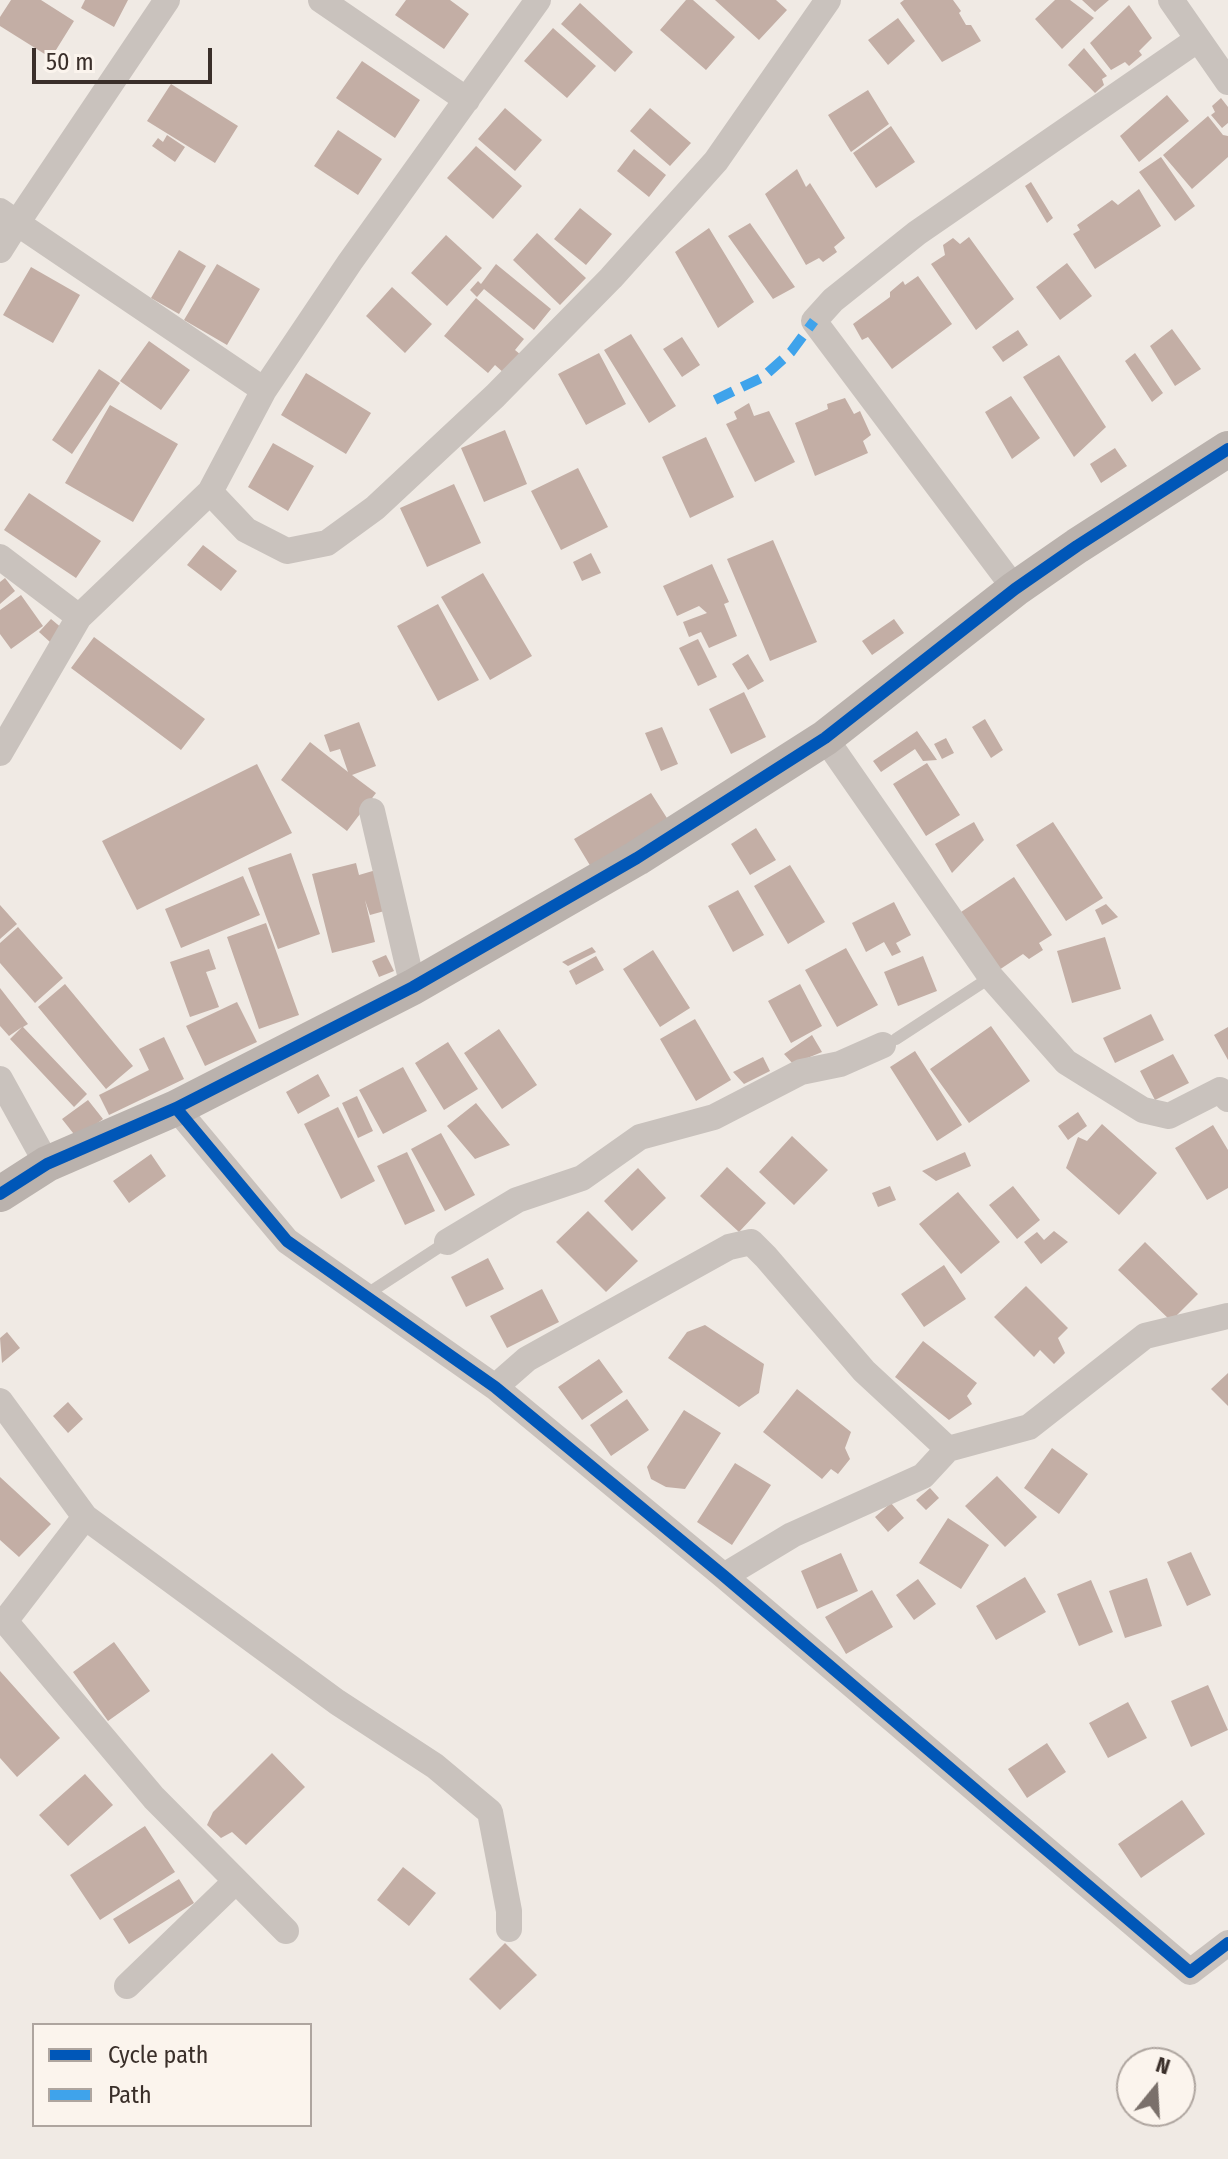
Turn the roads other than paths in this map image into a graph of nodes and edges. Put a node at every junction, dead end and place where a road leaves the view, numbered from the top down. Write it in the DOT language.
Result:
graph roads {
  1 [pos="167,0"];
  2 [pos="321,0"];
  3 [pos="538,0"];
  4 [pos="828,0"];
  5 [pos="1171,0"];
  6 [pos="1197,40"];
  7 [pos="1228,82"];
  8 [pos="467,100"];
  9 [pos="9,217"];
  10 [pos="0,250"];
  11 [pos="264,390"];
  12 [pos="1228,449"];
  13 [pos="210,492"];
  14 [pos="0,557"];
  15 [pos="1015,589"];
  16 [pos="79,617"];
  17 [pos="825,738"];
  18 [pos="0,753"];
  19 [pos="372,811"];
  20 [pos="991,977"];
  21 [pos="413,987"];
  22 [pos="889,1042"];
  23 [pos="0,1079"];
  24 [pos="1225,1091"];
  25 [pos="176,1108"];
  26 [pos="47,1164"];
  27 [pos="0,1194"];
  28 [pos="447,1242"];
  29 [pos="364,1296"];
  30 [pos="1228,1316"];
  31 [pos="495,1387"];
  32 [pos="0,1401"];
  33 [pos="948,1449"];
  34 [pos="85,1517"];
  35 [pos="724,1576"];
  36 [pos="236,1881"];
  37 [pos="509,1929"];
  38 [pos="286,1931"];
  39 [pos="1228,1943"];
  40 [pos="127,1986"];
  1 -- 9 [label="street"];
  2 -- 8 [label="street"];
  3 -- 8 [label="street"];
  4 -- 13 [label="street"];
  5 -- 6 [label="street"];
  6 -- 7 [label="street"];
  6 -- 15 [label="street"];
  8 -- 11 [label="street"];
  9 -- 10 [label="street"];
  9 -- 11 [label="street"];
  11 -- 13 [label="street"];
  12 -- 15 [label="street"];
  13 -- 16 [label="street"];
  14 -- 16 [label="street"];
  15 -- 17 [label="street"];
  16 -- 18 [label="street"];
  17 -- 20 [label="street"];
  17 -- 21 [label="street"];
  19 -- 21 [label="street"];
  20 -- 22 [label="lane"];
  20 -- 24 [label="street"];
  21 -- 25 [label="street"];
  22 -- 28 [label="street"];
  23 -- 26 [label="street"];
  25 -- 26 [label="street"];
  25 -- 29 [label="street"];
  26 -- 27 [label="street"];
  28 -- 29 [label="lane"];
  29 -- 31 [label="street"];
  30 -- 33 [label="street"];
  31 -- 33 [label="street"];
  31 -- 35 [label="street"];
  32 -- 34 [label="street"];
  33 -- 35 [label="street"];
  34 -- 36 [label="street"];
  34 -- 37 [label="street"];
  35 -- 39 [label="street"];
  36 -- 38 [label="street"];
  36 -- 40 [label="street"];
}
